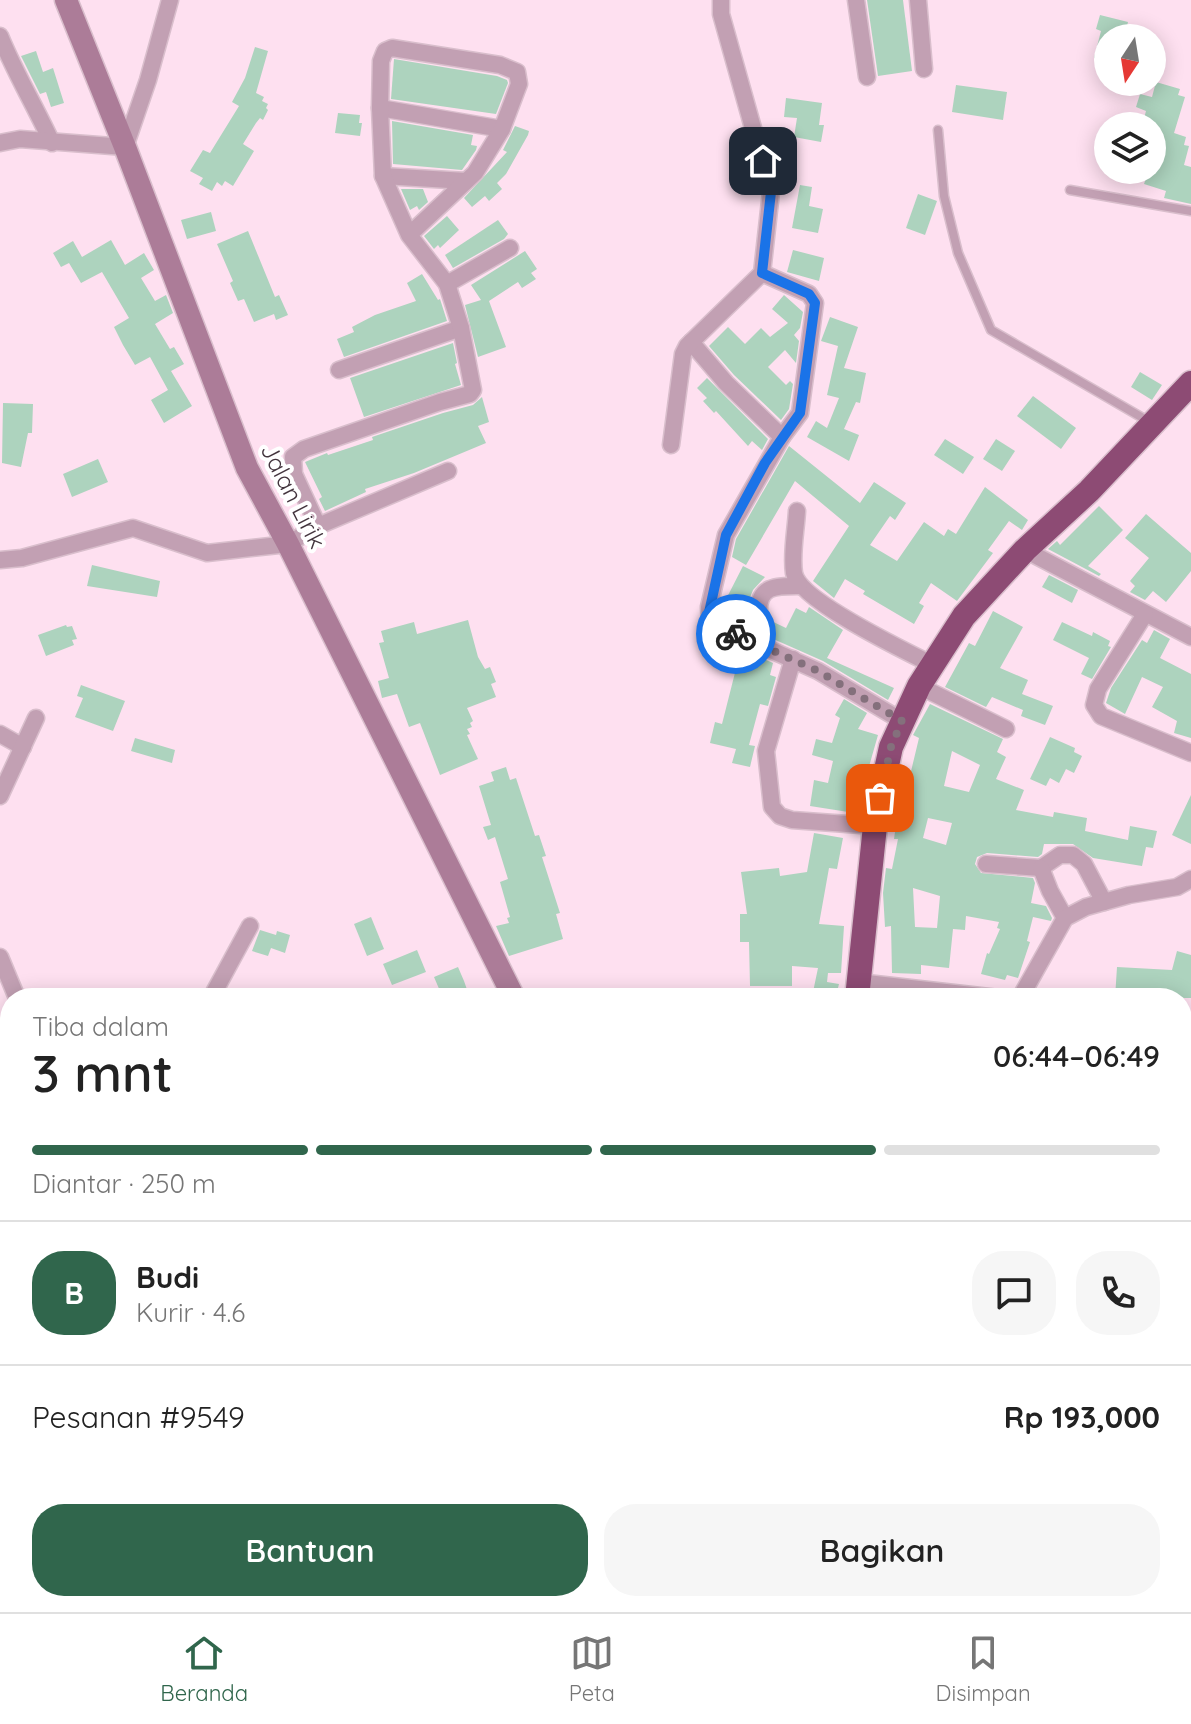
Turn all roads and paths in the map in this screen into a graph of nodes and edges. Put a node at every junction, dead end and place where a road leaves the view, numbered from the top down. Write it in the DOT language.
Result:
graph roads {
  1 [pos="66,0"];
  2 [pos="170,0"];
  3 [pos="721,0"];
  4 [pos="856,0"];
  5 [pos="918,0"];
  6 [pos="0,36"];
  7 [pos="924,69"];
  8 [pos="867,77"];
  9 [pos="380,108"];
  10 [pos="502,129"];
  11 [pos="938,130"];
  12 [pos="0,143"];
  13 [pos="52,143"];
  14 [pos="125,147"];
  15 [pos="383,176"];
  16 [pos="466,181"];
  17 [pos="1070,190"];
  18 [pos="1191,211"];
  19 [pos="409,235"];
  20 [pos="510,248"];
  21 [pos="762,273"];
  22 [pos="447,284"];
  23 [pos="461,328"];
  24 [pos="691,342"];
  25 [pos="339,370"];
  26 [pos="1191,383"];
  27 [pos="1152,424"];
  28 [pos="782,437"];
  29 [pos="671,445"];
  30 [pos="448,471"];
  31 [pos="797,511"];
  32 [pos="318,526"];
  33 [pos="288,544"];
  34 [pos="1025,550"];
  35 [pos="0,560"];
  36 [pos="799,586"];
  37 [pos="759,612"];
  38 [pos="1145,614"];
  39 [pos="1191,637"];
  40 [pos="793,659"];
  41 [pos="931,664"];
  42 [pos="919,686"];
  43 [pos="36,718"];
  44 [pos="902,721"];
  45 [pos="1006,729"];
  46 [pos="0,734"];
  47 [pos="23,747"];
  48 [pos="1191,753"];
  49 [pos="0,796"];
  50 [pos="875,826"];
  51 [pos="986,864"];
  52 [pos="1041,868"];
  53 [pos="1191,879"];
  54 [pos="1104,902"];
  55 [pos="1065,918"];
  56 [pos="250,926"];
  57 [pos="0,957"];
  58 [pos="13,988"];
  59 [pos="216,988"];
  60 [pos="509,988"];
  61 [pos="857,988"];
  62 [pos="1026,988"];
  1 -- 14 [label="main road, Jalan Lirik"];
  2 -- 14 [label="street"];
  3 -- 21 [label="street"];
  4 -- 8 [label="street"];
  5 -- 7 [label="street"];
  6 -- 13 [label="street"];
  9 -- 10 [label="street"];
  9 -- 10 [label="street"];
  9 -- 15 [label="street"];
  10 -- 16 [label="street"];
  11 -- 27 [label="lane"];
  12 -- 13 [label="street"];
  13 -- 14 [label="street"];
  14 -- 33 [label="main road, Jalan Lirik"];
  15 -- 16 [label="street"];
  15 -- 19 [label="street"];
  16 -- 19 [label="street"];
  17 -- 18 [label="lane"];
  19 -- 22 [label="street"];
  20 -- 22 [label="street"];
  21 -- 24 [label="street"];
  21 -- 28 [label="street"];
  22 -- 23 [label="street"];
  23 -- 25 [label="street"];
  23 -- 32 [label="street"];
  24 -- 28 [label="street"];
  24 -- 29 [label="street"];
  26 -- 27 [label="highway"];
  27 -- 34 [label="highway"];
  28 -- 40 [label="street"];
  30 -- 32 [label="street"];
  31 -- 36 [label="street"];
  32 -- 33 [label="street"];
  33 -- 35 [label="street"];
  33 -- 60 [label="main road, Jalan Lirik"];
  34 -- 38 [label="street"];
  34 -- 41 [label="highway"];
  36 -- 37 [label="street"];
  36 -- 41 [label="street"];
  38 -- 39 [label="street"];
  38 -- 48 [label="street"];
  40 -- 44 [label="street"];
  40 -- 50 [label="street"];
  41 -- 42 [label="highway"];
  42 -- 44 [label="highway"];
  42 -- 45 [label="street"];
  43 -- 47 [label="street"];
  44 -- 50 [label="highway"];
  46 -- 47 [label="street"];
  47 -- 49 [label="street"];
  50 -- 61 [label="highway"];
  51 -- 52 [label="street"];
  52 -- 54 [label="street"];
  52 -- 55 [label="street"];
  53 -- 54 [label="street"];
  54 -- 55 [label="street"];
  55 -- 62 [label="street"];
  56 -- 59 [label="street"];
  57 -- 58 [label="street"];
}
